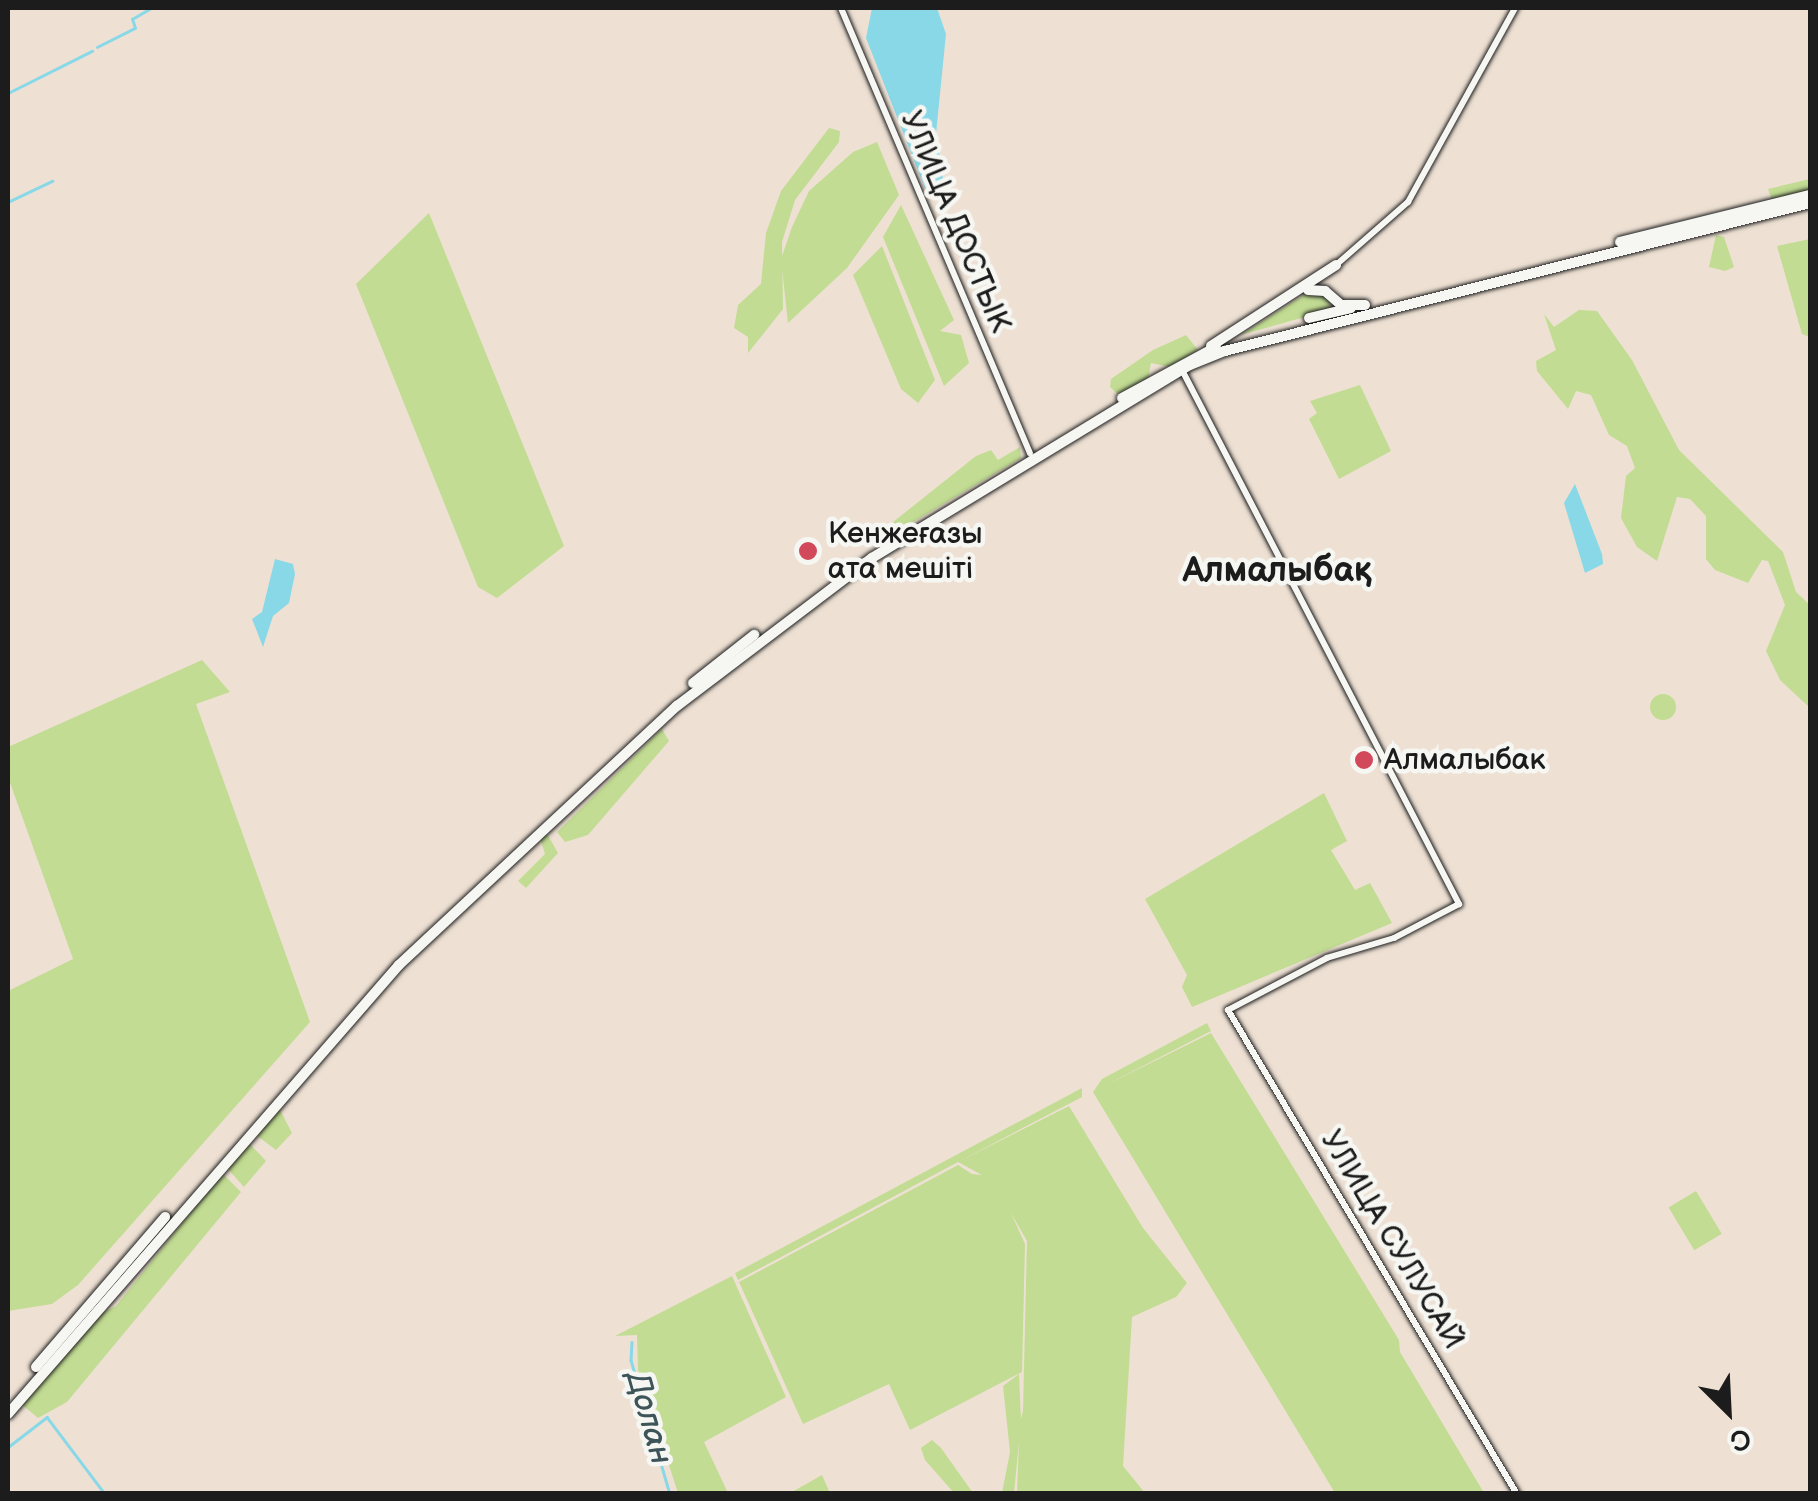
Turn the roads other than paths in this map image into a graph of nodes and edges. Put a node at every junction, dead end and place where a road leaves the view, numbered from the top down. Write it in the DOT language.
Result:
graph roads {
  1 [pos="841,8"];
  2 [pos="1514,8"];
  3 [pos="1810,195"];
  4 [pos="1810,204"];
  5 [pos="1336,266"];
  6 [pos="1304,291"];
  7 [pos="1331,297"];
  8 [pos="1366,305"];
  9 [pos="1334,312"];
  10 [pos="1322,322"];
  11 [pos="1189,359"];
  12 [pos="1182,370"];
  13 [pos="1030,454"];
  14 [pos="776,622"];
  15 [pos="38,1370"];
  16 [pos="8,1403"];
  17 [pos="8,1414"];
  18 [pos="1517,1494"];
  1 -- 13 [label="main road, УЛИЦА ДОСТЫК"];
  2 -- 5 [label="main road"];
  3 -- 8 [label="highway"];
  4 -- 10 [label="highway"];
  5 -- 6 [label="highway"];
  5 -- 7 [label="highway"];
  6 -- 7 [label="highway"];
  6 -- 11 [label="highway"];
  7 -- 8 [label="highway"];
  7 -- 9 [label="highway"];
  8 -- 9 [label="highway"];
  9 -- 10 [label="highway"];
  9 -- 11 [label="highway"];
  10 -- 12 [label="highway"];
  11 -- 13 [label="highway"];
  12 -- 14 [label="highway"];
  12 -- 18 [label="main road, УЛИЦА СУЛУСАЙ"];
  13 -- 14 [label="highway"];
  14 -- 15 [label="highway"];
  15 -- 16 [label="highway"];
  15 -- 17 [label="highway"];
}
